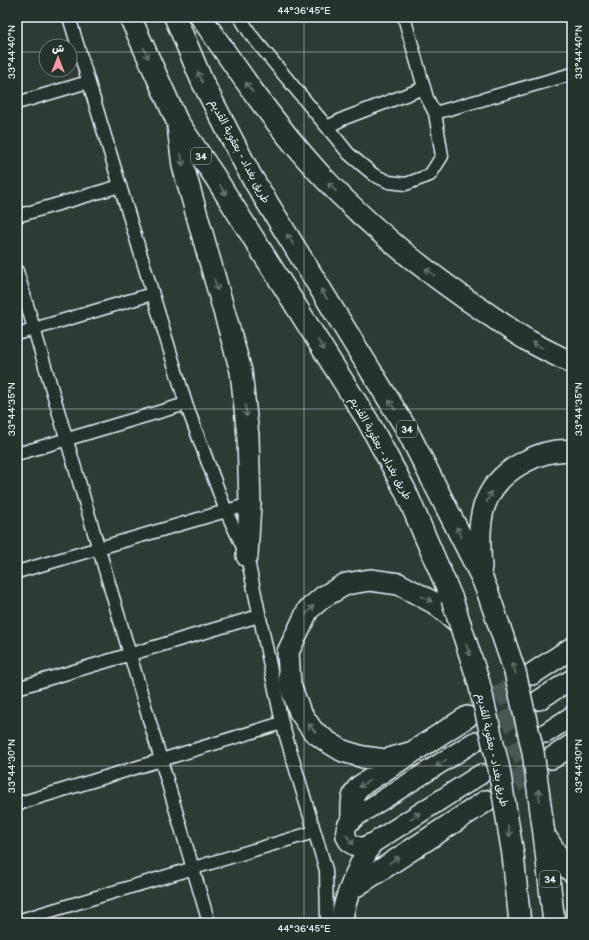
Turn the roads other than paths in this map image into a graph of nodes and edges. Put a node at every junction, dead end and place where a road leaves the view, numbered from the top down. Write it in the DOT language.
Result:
graph roads {
  1 [pos="69,17"];
  2 [pos="130,17"];
  3 [pos="175,17"];
  4 [pos="200,17"];
  5 [pos="240,17"];
  6 [pos="404,17"];
  7 [pos="572,74"];
  8 [pos="88,82"];
  9 [pos="424,88"];
  10 [pos="17,103"];
  11 [pos="435,113"];
  12 [pos="177,121"];
  13 [pos="327,127"];
  14 [pos="120,186"];
  15 [pos="17,216"];
  16 [pos="17,271"];
  17 [pos="152,294"];
  18 [pos="34,329"];
  19 [pos="17,334"];
  20 [pos="572,363"];
  21 [pos="186,404"];
  22 [pos="66,439"];
  23 [pos="572,450"];
  24 [pos="17,454"];
  25 [pos="250,504"];
  26 [pos="226,511"];
  27 [pos="99,548"];
  28 [pos="247,556"];
  29 [pos="17,572"];
  30 [pos="481,576"];
  31 [pos="259,616"];
  32 [pos="460,624"];
  33 [pos="572,648"];
  34 [pos="130,655"];
  35 [pos="532,674"];
  36 [pos="572,679"];
  37 [pos="17,688"];
  38 [pos="538,700"];
  39 [pos="572,716"];
  40 [pos="467,717"];
  41 [pos="282,723"];
  42 [pos="546,733"];
  43 [pos="474,742"];
  44 [pos="572,745"];
  45 [pos="413,752"];
  46 [pos="552,758"];
  47 [pos="161,760"];
  48 [pos="481,774"];
  49 [pos="486,801"];
  50 [pos="17,804"];
  51 [pos="352,819"];
  52 [pos="314,832"];
  53 [pos="544,834"];
  54 [pos="370,845"];
  55 [pos="193,868"];
  56 [pos="572,872"];
  57 [pos="350,890"];
  58 [pos="17,921"];
  59 [pos="520,922"];
  60 [pos="209,923"];
  61 [pos="327,923"];
  62 [pos="342,923"];
  63 [pos="554,923"];
  1 -- 8 [label="street"];
  2 -- 12 [label="highway, طريق بغداد - بعقوبة القديم / 34, one-way"];
  30 -- 3 [label="highway, طريق بغداد - بعقوبة القديم / 34, one-way"];
  20 -- 4 [label="highway, one-way"];
  5 -- 13 [label="street"];
  6 -- 9 [label="street"];
  7 -- 11 [label="street"];
  8 -- 10 [label="street"];
  8 -- 14 [label="street"];
  9 -- 11 [label="street"];
  9 -- 13 [label="street"];
  11 -- 13 [label="street"];
  12 -- 25 [label="highway, one-way"];
  12 -- 32 [label="highway, طريق بغداد - بعقوبة القديم / 34, one-way, bridge"];
  14 -- 15 [label="street"];
  14 -- 17 [label="street"];
  16 -- 18 [label="street"];
  17 -- 18 [label="street"];
  17 -- 21 [label="street"];
  18 -- 19 [label="street"];
  18 -- 22 [label="street"];
  21 -- 22 [label="street"];
  21 -- 26 [label="street"];
  22 -- 24 [label="street"];
  22 -- 27 [label="street"];
  30 -- 23 [label="highway, one-way"];
  25 -- 26 [label="street"];
  25 -- 28 [label="highway"];
  26 -- 27 [label="street"];
  26 -- 28 [label="street"];
  27 -- 29 [label="street"];
  27 -- 34 [label="street"];
  28 -- 31 [label="street"];
  53 -- 30 [label="highway, طريق بغداد - بعقوبة القديم / 34, one-way, bridge"];
  31 -- 34 [label="street"];
  31 -- 41 [label="street"];
  45 -- 32 [label="highway, one-way"];
  32 -- 59 [label="highway, طريق بغداد - بعقوبة القديم / 34, one-way, bridge"];
  33 -- 35 [label="highway"];
  34 -- 37 [label="street"];
  34 -- 47 [label="street"];
  36 -- 38 [label="main road"];
  39 -- 42 [label="main road"];
  40 -- 45 [label="highway"];
  41 -- 47 [label="street"];
  41 -- 52 [label="street"];
  43 -- 51 [label="main road, one-way"];
  44 -- 46 [label="highway"];
  45 -- 51 [label="highway, one-way"];
  47 -- 50 [label="street"];
  47 -- 55 [label="street"];
  54 -- 48 [label="main road, one-way"];
  57 -- 49 [label="highway, one-way"];
  51 -- 54 [label="main road, one-way"];
  52 -- 55 [label="street"];
  52 -- 61 [label="street"];
  53 -- 56 [label="highway"];
  53 -- 63 [label="highway, طريق بغداد - بعقوبة القديم / 34"];
  54 -- 57 [label="highway"];
  55 -- 58 [label="street"];
  55 -- 60 [label="street"];
  57 -- 62 [label="highway"];
}
